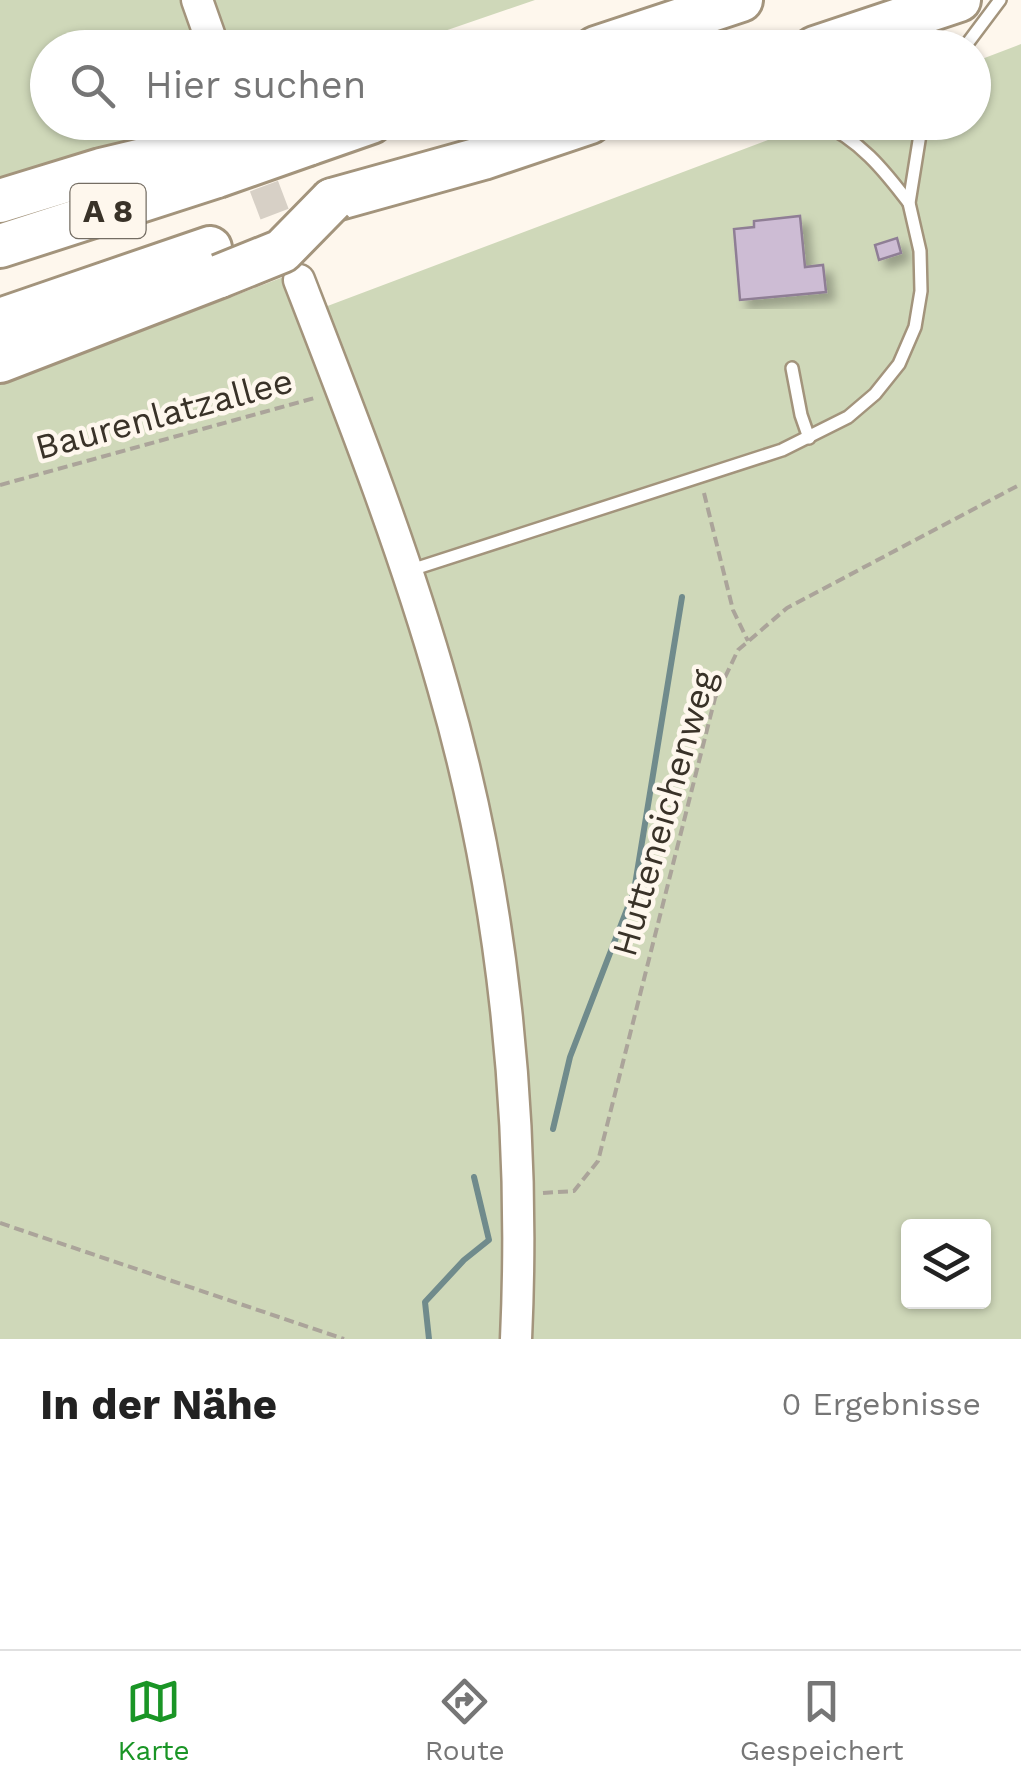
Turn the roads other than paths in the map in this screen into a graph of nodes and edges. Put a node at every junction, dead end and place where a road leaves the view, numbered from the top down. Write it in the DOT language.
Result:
graph roads {
  1 [pos="197,0"];
  2 [pos="741,0"];
  3 [pos="959,0"];
  4 [pos="1000,0"];
  5 [pos="686,11"];
  6 [pos="208,30"];
  7 [pos="640,30"];
  8 [pos="869,30"];
  9 [pos="978,30"];
  10 [pos="243,140"];
  11 [pos="319,140"];
  12 [pos="536,140"];
  13 [pos="850,140"];
  14 [pos="919,140"];
  15 [pos="211,160"];
  16 [pos="0,201"];
  17 [pos="910,203"];
  18 [pos="0,246"];
  19 [pos="215,262"];
  20 [pos="299,280"];
  21 [pos="0,320"];
  22 [pos="0,361"];
  23 [pos="792,368"];
  24 [pos="810,438"];
  25 [pos="406,571"];
  26 [pos="516,1339"];
  1 -- 6 [label="street"];
  2 -- 5 [label="highway"];
  3 -- 8 [label="highway"];
  4 -- 9 [label="lane"];
  5 -- 7 [label="highway"];
  10 -- 15 [label="highway, A 8, bridge"];
  11 -- 15 [label="highway, A 8, bridge"];
  12 -- 19 [label="highway, bridge"];
  13 -- 17 [label="lane"];
  14 -- 17 [label="lane"];
  15 -- 16 [label="highway, A 8"];
  15 -- 18 [label="highway, A 8"];
  17 -- 24 [label="lane"];
  19 -- 21 [label="highway, A 8"];
  19 -- 22 [label="highway"];
  20 -- 25 [label="street"];
  23 -- 24 [label="lane"];
  24 -- 25 [label="lane"];
  25 -- 26 [label="street"];
}
